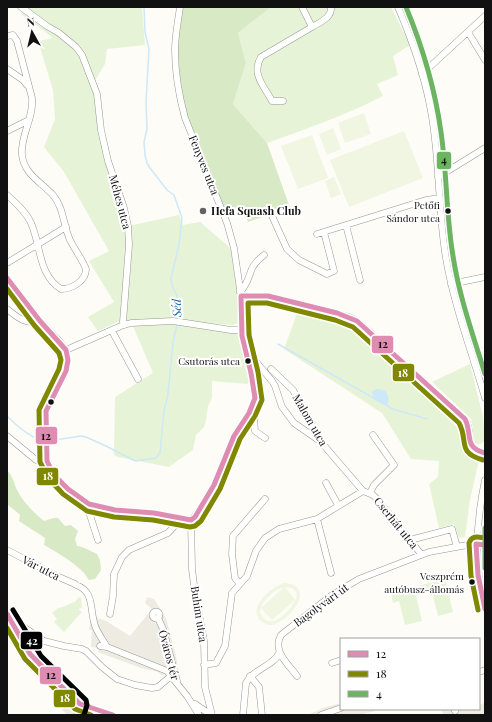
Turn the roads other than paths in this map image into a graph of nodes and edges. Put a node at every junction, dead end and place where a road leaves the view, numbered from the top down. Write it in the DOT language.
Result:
graph roads {
  1 [pos="22,7"];
  2 [pos="180,7"];
  3 [pos="302,7"];
  4 [pos="398,7"];
  5 [pos="332,9"];
  6 [pos="485,16"];
  7 [pos="312,27"];
  8 [pos="468,32"];
  9 [pos="7,36"];
  10 [pos="485,60"];
  11 [pos="7,69"];
  12 [pos="422,74"];
  13 [pos="28,88"];
  14 [pos="283,101"];
  15 [pos="29,120"];
  16 [pos="7,131"];
  17 [pos="485,148"];
  18 [pos="438,177"];
  19 [pos="7,195"];
  20 [pos="440,198"];
  21 [pos="272,216"];
  22 [pos="346,225"];
  23 [pos="66,227"];
  24 [pos="37,245"];
  25 [pos="264,255"];
  26 [pos="7,263"];
  27 [pos="485,277"];
  28 [pos="7,278"];
  29 [pos="360,280"];
  30 [pos="451,284"];
  31 [pos="241,294"];
  32 [pos="7,308"];
  33 [pos="40,321"];
  34 [pos="124,324"];
  35 [pos="241,330"];
  36 [pos="112,331"];
  37 [pos="66,350"];
  38 [pos="246,355"];
  39 [pos="271,369"];
  40 [pos="138,379"];
  41 [pos="485,398"];
  42 [pos="253,406"];
  43 [pos="373,435"];
  44 [pos="7,436"];
  45 [pos="265,438"];
  46 [pos="321,442"];
  47 [pos="485,453"];
  48 [pos="47,461"];
  49 [pos="485,480"];
  50 [pos="326,483"];
  51 [pos="363,491"];
  52 [pos="370,493"];
  53 [pos="265,499"];
  54 [pos="89,504"];
  55 [pos="338,505"];
  56 [pos="317,519"];
  57 [pos="181,520"];
  58 [pos="191,520"];
  59 [pos="98,540"];
  60 [pos="410,540"];
  61 [pos="476,544"];
  62 [pos="457,547"];
  63 [pos="7,550"];
  64 [pos="421,554"];
  65 [pos="331,573"];
  66 [pos="239,585"];
  67 [pos="485,609"];
  68 [pos="7,614"];
  69 [pos="110,614"];
  70 [pos="93,617"];
  71 [pos="158,618"];
  72 [pos="13,624"];
  73 [pos="279,652"];
  74 [pos="340,660"];
  75 [pos="332,663"];
  76 [pos="204,665"];
  77 [pos="171,676"];
  78 [pos="250,676"];
  79 [pos="297,676"];
  80 [pos="178,685"];
  81 [pos="80,704"];
  82 [pos="340,708"];
  83 [pos="206,714"];
  84 [pos="77,715"];
  85 [pos="113,715"];
  86 [pos="243,715"];
  87 [pos="262,715"];
  88 [pos="321,715"];
  1 -- 34 [label="street, Méhes utca"];
  2 -- 31 [label="street, Fenyves utca"];
  3 -- 7 [label="street"];
  4 -- 12 [label="street"];
  5 -- 7 [label="street"];
  6 -- 8 [label="street"];
  7 -- 14 [label="street"];
  8 -- 10 [label="street"];
  8 -- 12 [label="street"];
  9 -- 13 [label="street"];
  11 -- 13 [label="street"];
  12 -- 18 [label="street"];
  13 -- 15 [label="street"];
  15 -- 16 [label="street"];
  15 -- 23 [label="street"];
  17 -- 18 [label="street"];
  18 -- 20 [label="street"];
  19 -- 24 [label="street"];
  20 -- 22 [label="street"];
  20 -- 30 [label="street"];
  21 -- 22 [label="street"];
  22 -- 29 [label="street"];
  23 -- 24 [label="street"];
  23 -- 24 [label="street"];
  24 -- 26 [label="street"];
  25 -- 31 [label="street"];
  27 -- 30 [label="street"];
  28 -- 33 [label="street"];
  30 -- 41 [label="street"];
  31 -- 35 [label="street, Fenyves utca"];
  31 -- 47 [label="street"];
  32 -- 33 [label="street"];
  33 -- 37 [label="street"];
  34 -- 35 [label="street"];
  34 -- 36 [label="street"];
  35 -- 38 [label="street, Fenyves utca"];
  36 -- 37 [label="street"];
  36 -- 40 [label="street"];
  37 -- 48 [label="street"];
  38 -- 42 [label="street, Fenyves utca"];
  38 -- 46 [label="street"];
  39 -- 46 [label="street, Malom utca"];
  42 -- 45 [label="street"];
  42 -- 58 [label="street, Fenyves utca"];
  43 -- 52 [label="street"];
  44 -- 48 [label="street"];
  46 -- 51 [label="street, Malom utca"];
  48 -- 54 [label="street"];
  49 -- 61 [label="street"];
  50 -- 55 [label="street"];
  51 -- 52 [label="street"];
  51 -- 55 [label="street"];
  52 -- 60 [label="street, Cserhát utca"];
  53 -- 66 [label="street"];
  54 -- 57 [label="street"];
  54 -- 59 [label="street"];
  55 -- 56 [label="street"];
  56 -- 65 [label="street"];
  56 -- 66 [label="street"];
  57 -- 58 [label="street"];
  57 -- 69 [label="street"];
  58 -- 76 [label="street, Buhim utca"];
  60 -- 62 [label="street"];
  60 -- 64 [label="street, Cserhát utca"];
  61 -- 62 [label="street, Bagolyvári út"];
  61 -- 67 [label="street"];
  62 -- 64 [label="street, Bagolyvári út"];
  63 -- 70 [label="street, Vár utca"];
  64 -- 73 [label="street, Bagolyvári út"];
  66 -- 76 [label="street"];
  68 -- 72 [label="street"];
  70 -- 77 [label="street, Óváros tér"];
  71 -- 80 [label="street, Óváros tér"];
  72 -- 77 [label="street"];
  72 -- 81 [label="street"];
  73 -- 78 [label="street"];
  73 -- 79 [label="street"];
  74 -- 75 [label="street"];
  76 -- 83 [label="street, Buhim utca"];
  77 -- 80 [label="street, Óváros tér"];
  78 -- 86 [label="street"];
  78 -- 87 [label="street"];
  80 -- 83 [label="street"];
  81 -- 84 [label="street"];
  81 -- 85 [label="street"];
  82 -- 88 [label="street"];
}
